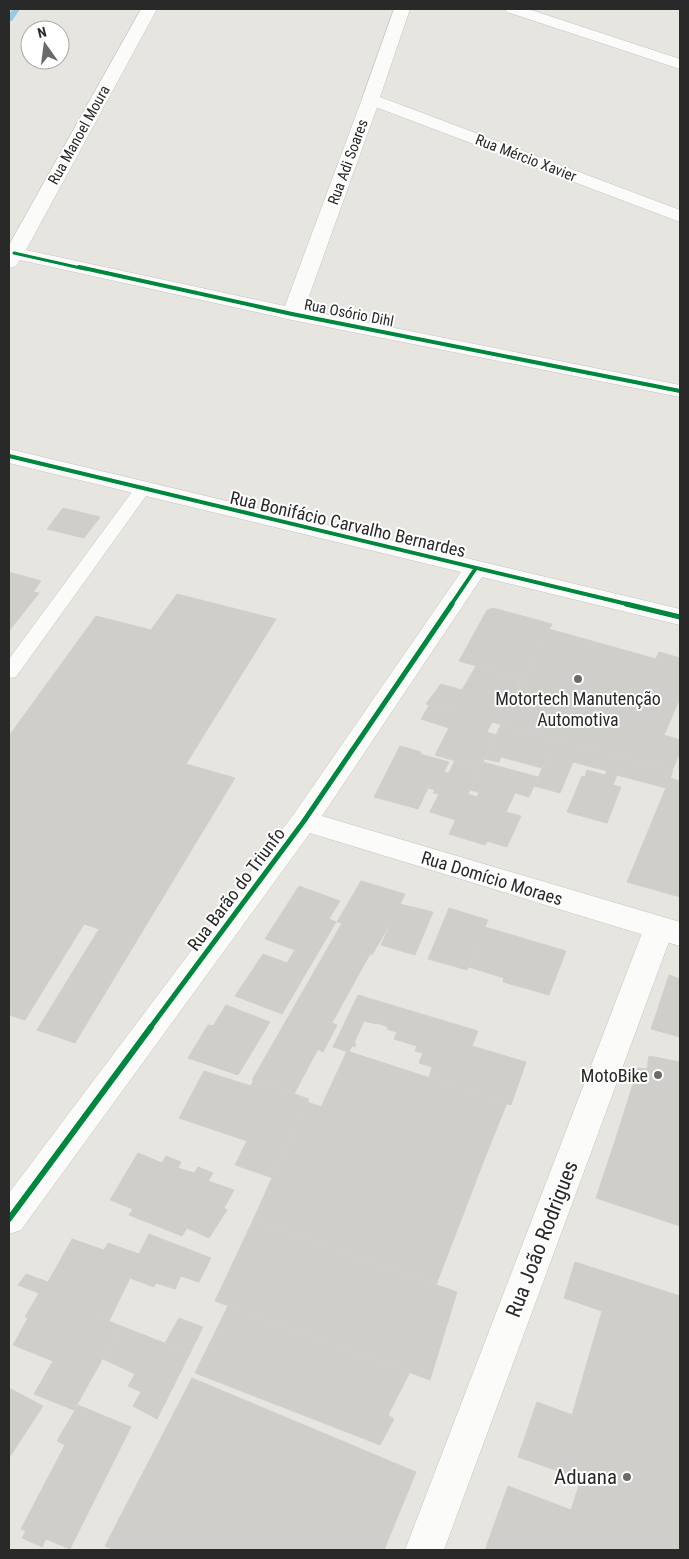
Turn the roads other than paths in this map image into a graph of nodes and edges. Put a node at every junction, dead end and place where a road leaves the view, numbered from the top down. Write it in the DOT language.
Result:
graph roads {
  1 [pos="149,9"];
  2 [pos="402,9"];
  3 [pos="512,9"];
  4 [pos="680,64"];
  5 [pos="371,100"];
  6 [pos="680,216"];
  7 [pos="11,258"];
  8 [pos="292,314"];
  9 [pos="680,391"];
  10 [pos="9,456"];
  11 [pos="143,489"];
  12 [pos="476,568"];
  13 [pos="680,617"];
  14 [pos="9,672"];
  15 [pos="304,821"];
  16 [pos="670,931"];
  17 [pos="9,1219"];
  18 [pos="424,1550"];
  1 -- 7 [label="street, Rua Manoel Moura"];
  2 -- 5 [label="street, Rua Adi Soares"];
  3 -- 4 [label="street"];
  5 -- 6 [label="street, Rua Mércio Xavier"];
  5 -- 8 [label="street, Rua Adi Soares"];
  7 -- 8 [label="street, Rua Osório Dihl"];
  8 -- 9 [label="street, Rua Osório Dihl"];
  10 -- 11 [label="street, Rua Bonifácio Carvalho Bernardes"];
  11 -- 12 [label="street, Rua Bonifácio Carvalho Bernardes"];
  11 -- 14 [label="lane"];
  12 -- 13 [label="street, Rua Bonifácio Carvalho Bernardes"];
  12 -- 15 [label="street, Rua Barão do Triunfo"];
  15 -- 16 [label="street, Rua Domício Moraes"];
  15 -- 17 [label="street, Rua Barão do Triunfo"];
  16 -- 18 [label="street, Rua João Rodrigues"];
}
